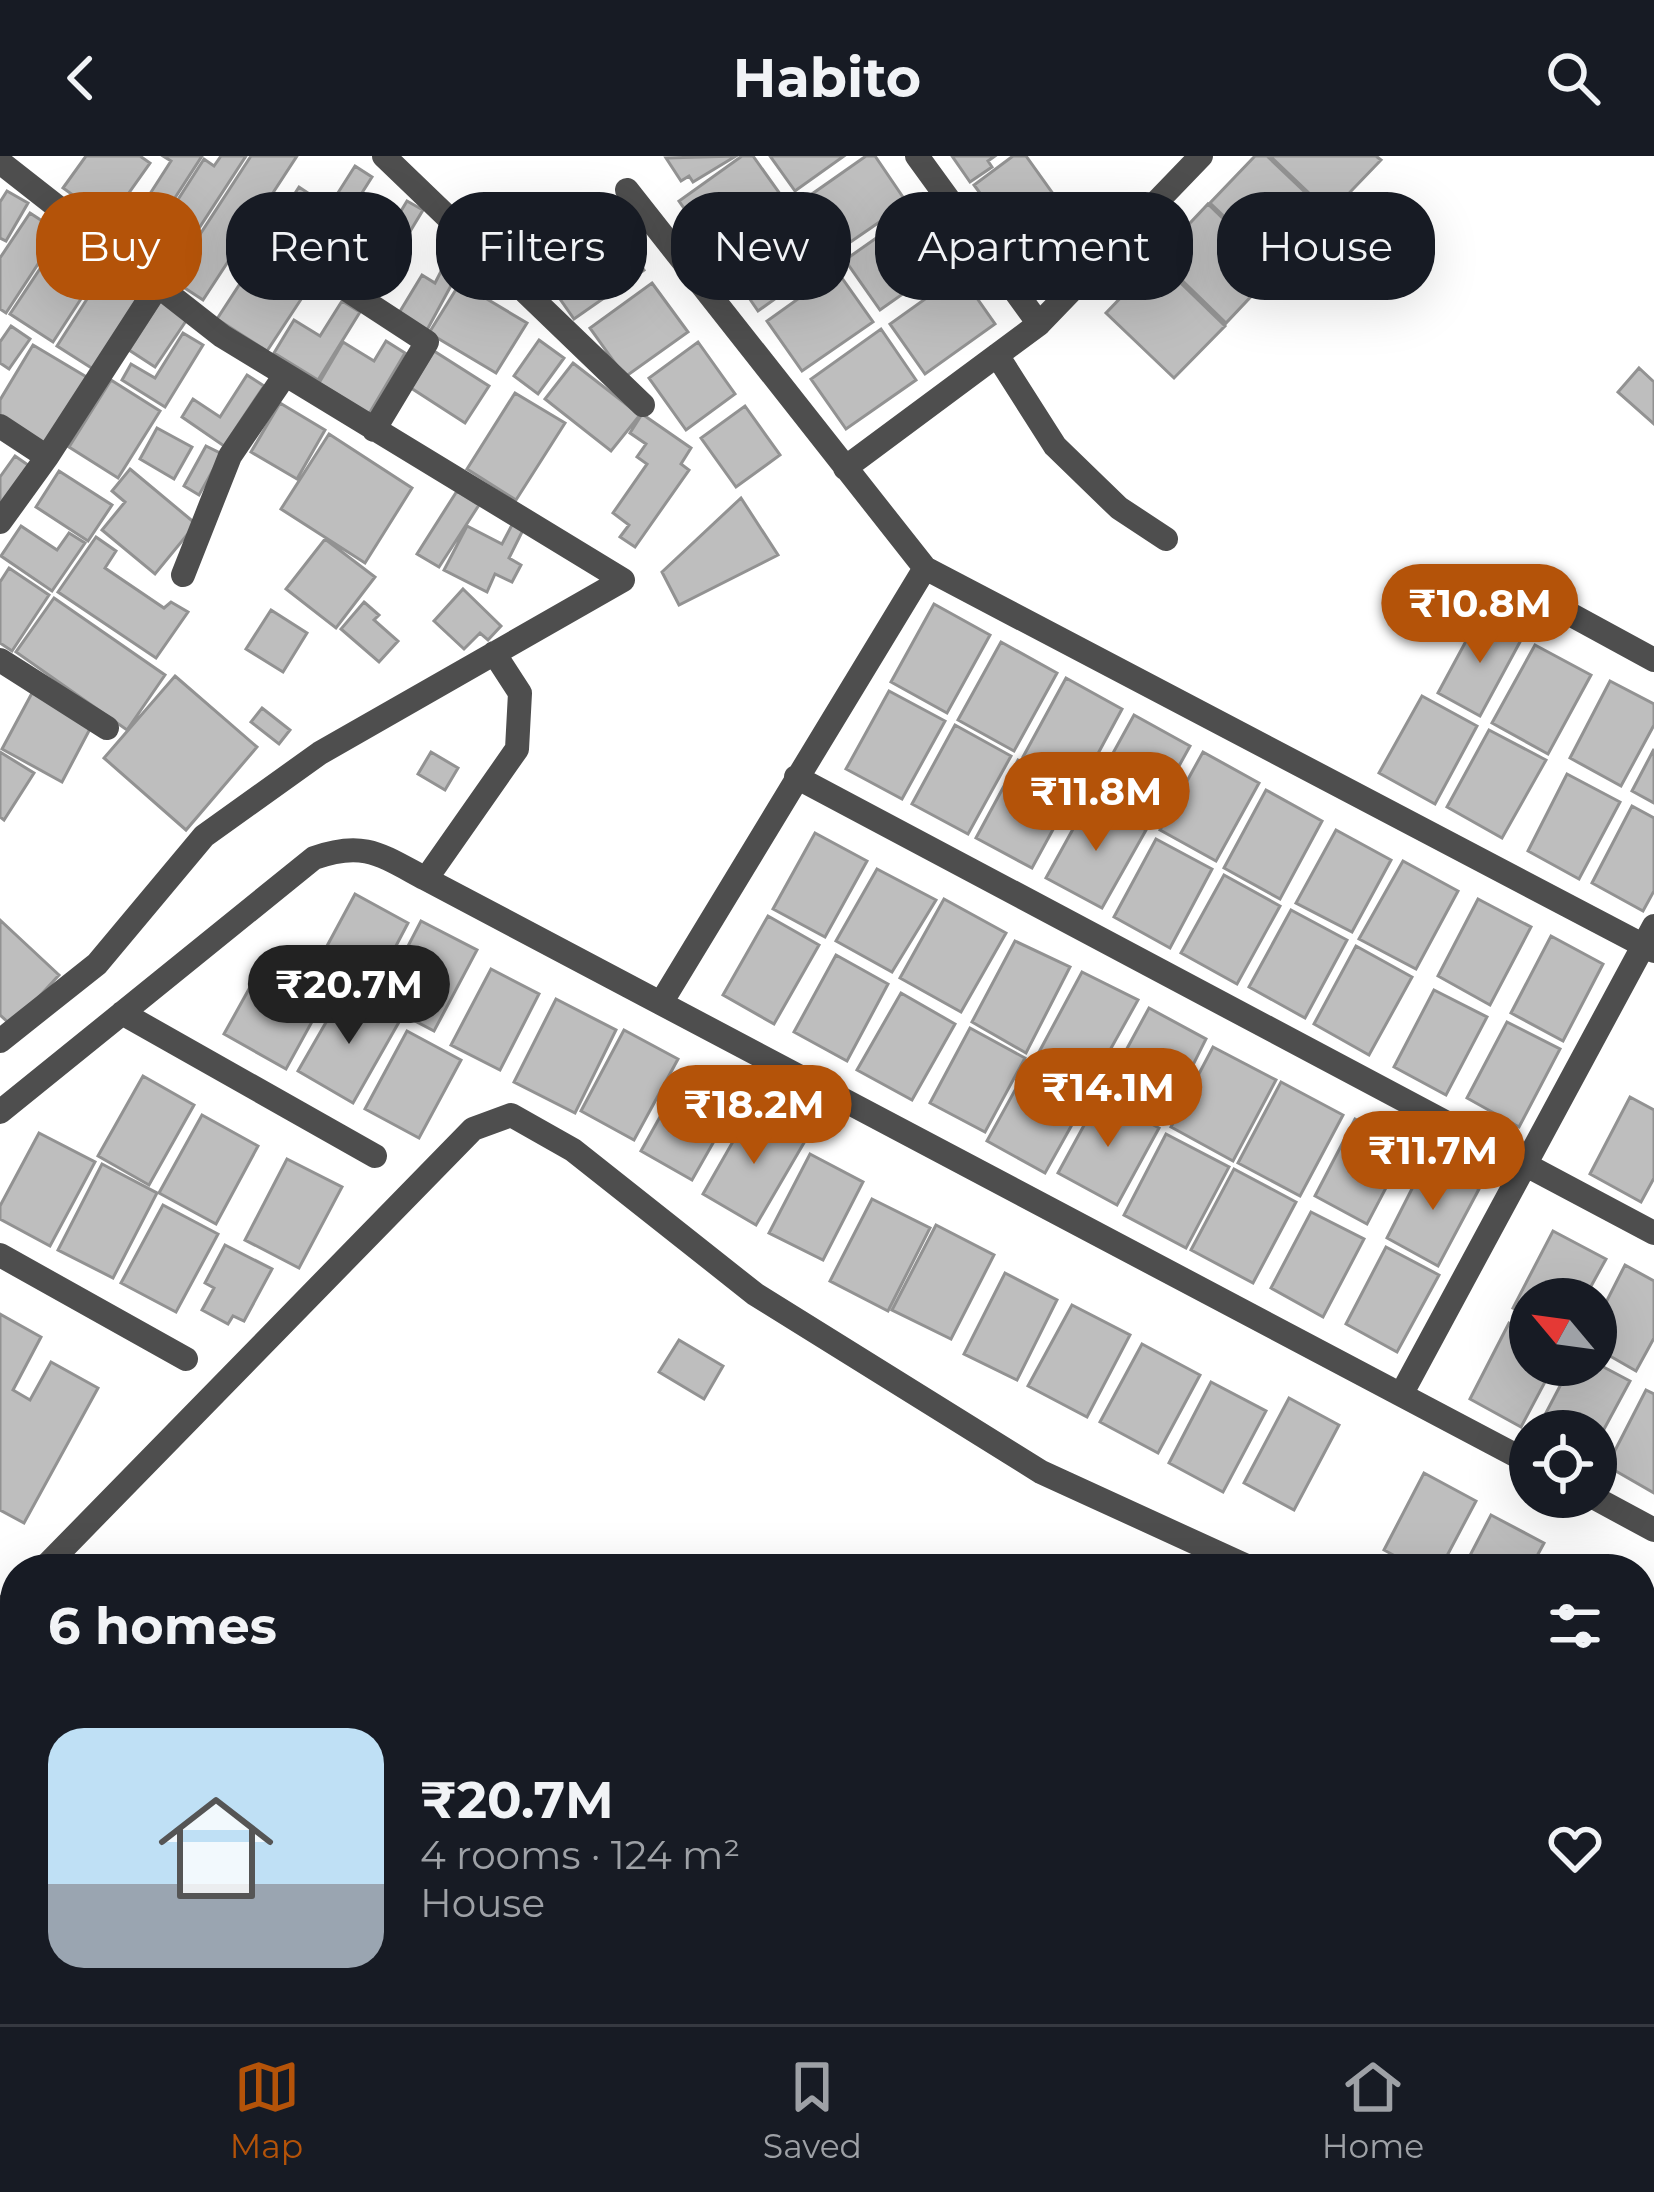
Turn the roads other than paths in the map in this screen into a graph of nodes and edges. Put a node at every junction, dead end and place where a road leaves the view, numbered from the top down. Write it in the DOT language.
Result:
graph roads {
  1 [pos="917,156"];
  2 [pos="1201,156"];
  3 [pos="392,158"];
  4 [pos="0,162"];
  5 [pos="627,190"];
  6 [pos="39,192"];
  7 [pos="149,300"];
  8 [pos="178,300"];
  9 [pos="363,300"];
  10 [pos="1039,324"];
  11 [pos="997,355"];
  12 [pos="285,375"];
  13 [pos="643,405"];
  14 [pos="0,426"];
  15 [pos="374,430"];
  16 [pos="47,458"];
  17 [pos="845,468"];
  18 [pos="0,522"];
  19 [pos="1166,539"];
  20 [pos="925,568"];
  21 [pos="183,574"];
  22 [pos="1510,582"];
  23 [pos="494,653"];
  24 [pos="0,660"];
  25 [pos="1654,660"];
  26 [pos="107,728"];
  27 [pos="796,777"];
  28 [pos="426,879"];
  29 [pos="1650,941"];
  30 [pos="662,1003"];
  31 [pos="122,1013"];
  32 [pos="0,1041"];
  33 [pos="0,1112"];
  34 [pos="375,1156"];
  35 [pos="1525,1164"];
  36 [pos="1654,1233"];
  37 [pos="0,1255"];
  38 [pos="186,1359"];
  39 [pos="1402,1393"];
  40 [pos="1509,1452"];
  41 [pos="1617,1510"];
  42 [pos="1654,1530"];
  43 [pos="58,1554"];
  44 [pos="1220,1554"];
  1 -- 10 [label="street"];
  2 -- 10 [label="street"];
  3 -- 13 [label="street"];
  4 -- 6 [label="street"];
  5 -- 17 [label="street"];
  7 -- 16 [label="street"];
  8 -- 12 [label="street"];
  9 -- 15 [label="street"];
  10 -- 11 [label="street"];
  11 -- 17 [label="street"];
  11 -- 19 [label="street"];
  12 -- 15 [label="street"];
  12 -- 21 [label="street"];
  14 -- 16 [label="street"];
  15 -- 23 [label="street"];
  16 -- 18 [label="street"];
  17 -- 20 [label="street"];
  20 -- 27 [label="street"];
  20 -- 29 [label="street"];
  22 -- 25 [label="street"];
  23 -- 28 [label="street"];
  23 -- 32 [label="street"];
  24 -- 26 [label="street"];
  27 -- 30 [label="street"];
  27 -- 35 [label="street"];
  28 -- 30 [label="street"];
  28 -- 31 [label="street"];
  29 -- 35 [label="street"];
  30 -- 39 [label="street"];
  31 -- 33 [label="street"];
  31 -- 34 [label="street"];
  35 -- 36 [label="street"];
  35 -- 39 [label="street"];
  37 -- 38 [label="street"];
  39 -- 40 [label="street"];
  41 -- 42 [label="street"];
  43 -- 44 [label="street"];
}
